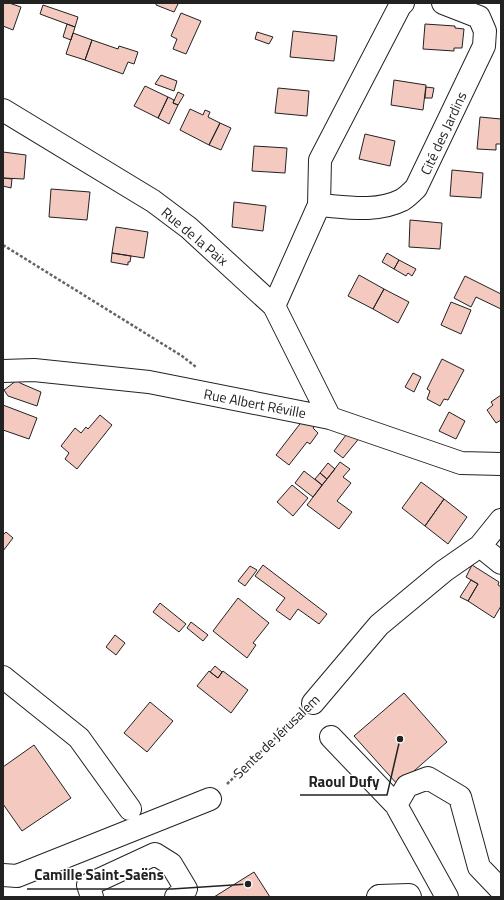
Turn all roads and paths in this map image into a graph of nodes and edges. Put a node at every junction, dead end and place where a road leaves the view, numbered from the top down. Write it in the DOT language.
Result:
graph roads {
  1 [pos="403,3"];
  2 [pos="443,3"];
  3 [pos="3,110"];
  4 [pos="319,205"];
  5 [pos="3,245"];
  6 [pos="274,306"];
  7 [pos="3,371"];
  8 [pos="200,371"];
  9 [pos="330,418"];
  10 [pos="501,464"];
  11 [pos="501,520"];
  12 [pos="480,546"];
  13 [pos="501,563"];
  14 [pos="3,677"];
  15 [pos="313,703"];
  16 [pos="331,737"];
  17 [pos="210,799"];
  18 [pos="396,805"];
  19 [pos="130,810"];
  20 [pos="3,875"];
  21 [pos="501,890"];
  22 [pos="92,897"];
  23 [pos="176,897"];
  24 [pos="378,897"];
  25 [pos="410,897"];
  26 [pos="447,897"];
  1 -- 4 [label="street"];
  2 -- 4 [label="street, Cité des Jardins"];
  3 -- 6 [label="street, Rue de la Paix"];
  4 -- 6 [label="street"];
  5 -- 8 [label="path"];
  6 -- 9 [label="street, Rue de la Paix"];
  7 -- 9 [label="street, Rue Albert Réville"];
  9 -- 10 [label="street, Rue Albert Réville"];
  11 -- 12 [label="street, Sente de Jérusalem"];
  12 -- 13 [label="street"];
  12 -- 15 [label="street, Sente de Jérusalem"];
  14 -- 19 [label="street"];
  15 -- 17 [label="path, Sente de Jérusalem"];
  16 -- 18 [label="street"];
  17 -- 20 [label="street"];
  18 -- 21 [label="street"];
  18 -- 26 [label="street"];
  22 -- 23 [label="street"];
  24 -- 25 [label="street"];
}
